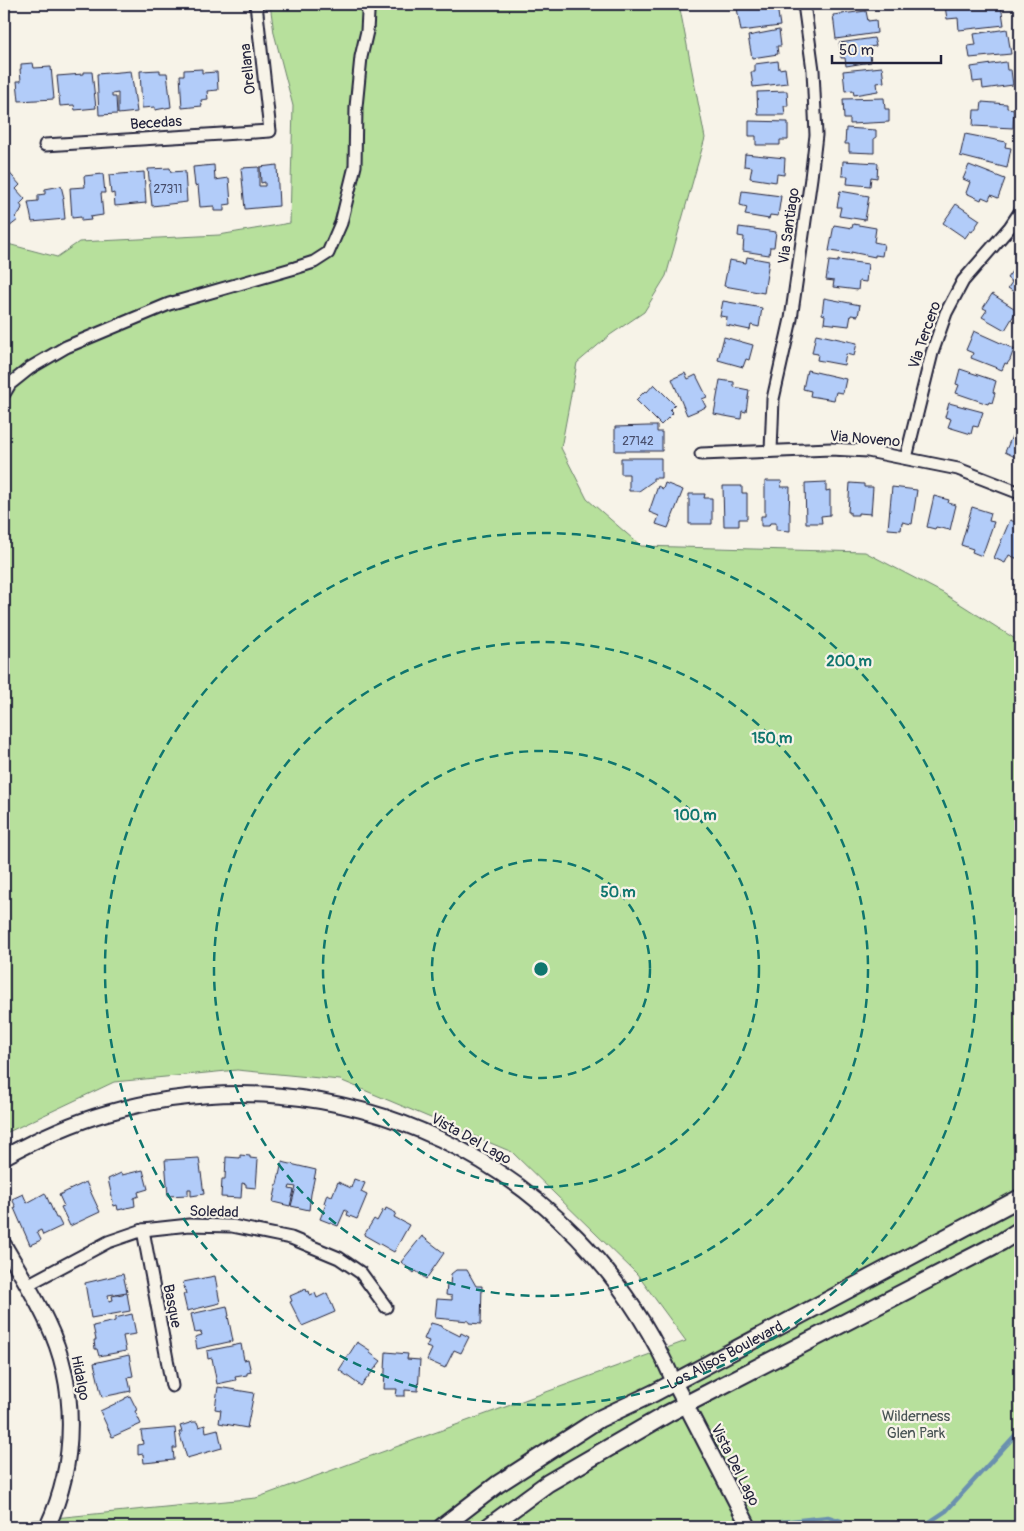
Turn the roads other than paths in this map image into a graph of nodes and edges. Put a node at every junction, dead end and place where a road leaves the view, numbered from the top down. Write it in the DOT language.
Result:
graph roads {
  1 [pos="256,4"];
  2 [pos="366,4"];
  3 [pos="804,4"];
  4 [pos="270,131"];
  5 [pos="45,145"];
  6 [pos="1020,212"];
  7 [pos="4,394"];
  8 [pos="771,451"];
  9 [pos="702,454"];
  10 [pos="906,458"];
  11 [pos="1020,493"];
  12 [pos="4,1157"];
  13 [pos="1020,1198"];
  14 [pos="143,1230"];
  15 [pos="1020,1230"];
  16 [pos="4,1245"];
  17 [pos="27,1285"];
  18 [pos="386,1307"];
  19 [pos="674,1382"];
  20 [pos="172,1386"];
  21 [pos="686,1405"];
  22 [pos="747,1524"];
  23 [pos="47,1527"];
  24 [pos="442,1527"];
  25 [pos="488,1527"];
  1 -- 4 [label="street, Orellana"];
  2 -- 7 [label="street"];
  3 -- 8 [label="street, Via Santiago"];
  4 -- 5 [label="street, Becedas"];
  6 -- 10 [label="street, Via Tercero"];
  8 -- 9 [label="street, Via Noveno"];
  8 -- 10 [label="street, Via Noveno"];
  10 -- 11 [label="street, Via Noveno"];
  12 -- 19 [label="street, Vista Del Lago"];
  13 -- 19 [label="main road, Los Alisos Boulevard"];
  14 -- 17 [label="street, Soledad"];
  14 -- 18 [label="street, Soledad"];
  14 -- 20 [label="street, Basque"];
  15 -- 21 [label="main road, Los Alisos Boulevard"];
  16 -- 17 [label="street, Hidalgo"];
  17 -- 23 [label="street, Hidalgo"];
  19 -- 21 [label="street, Vista Del Lago"];
  19 -- 24 [label="main road, Los Alisos Boulevard"];
  21 -- 22 [label="street, Vista Del Lago"];
  21 -- 25 [label="main road, Los Alisos Boulevard"];
}
